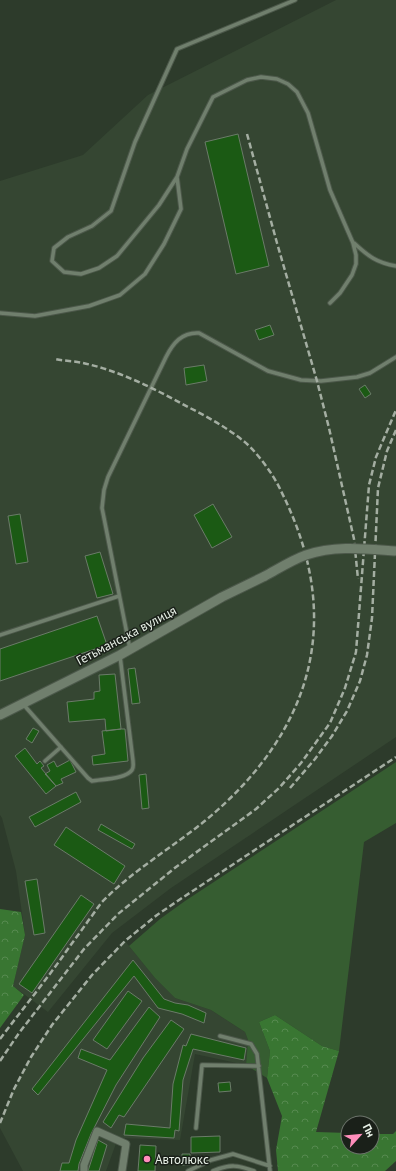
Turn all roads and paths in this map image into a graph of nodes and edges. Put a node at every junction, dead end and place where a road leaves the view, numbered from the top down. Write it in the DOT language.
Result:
graph roads {
  1 [pos="295,0"];
  2 [pos="177,177"];
  3 [pos="353,242"];
  4 [pos="396,266"];
  5 [pos="330,302"];
  6 [pos="0,313"];
  7 [pos="396,357"];
  8 [pos="396,551"];
  9 [pos="119,596"];
  10 [pos="0,635"];
  11 [pos="130,649"];
  12 [pos="120,655"];
  13 [pos="23,704"];
  14 [pos="0,715"];
  15 [pos="61,747"];
  16 [pos="44,760"];
  17 [pos="220,1036"];
  18 [pos="259,1066"];
  19 [pos="196,1128"];
  20 [pos="270,1166"];
  21 [pos="84,1171"];
  22 [pos="122,1171"];
  23 [pos="188,1171"];
  24 [pos="213,1171"];
  25 [pos="254,1171"];
  26 [pos="270,1171"];
  1 -- 2 [label="lane"];
  2 -- 3 [label="lane"];
  2 -- 6 [label="lane"];
  3 -- 4 [label="lane"];
  3 -- 5 [label="lane"];
  7 -- 9 [label="lane"];
  8 -- 11 [label="street, Гетьманська вулиця, bridge"];
  9 -- 10 [label="lane"];
  9 -- 11 [label="lane"];
  11 -- 12 [label="street, Гетьманська вулиця"];
  12 -- 13 [label="street, Гетьманська вулиця"];
  12 -- 15 [label="lane"];
  13 -- 14 [label="street, Гетьманська вулиця"];
  13 -- 15 [label="lane"];
  15 -- 16 [label="lane"];
  17 -- 18 [label="lane"];
  18 -- 19 [label="lane"];
  18 -- 20 [label="lane"];
  20 -- 23 [label="lane"];
  20 -- 26 [label="lane"];
  21 -- 22 [label="street"];
  24 -- 25 [label="lane"];
}
